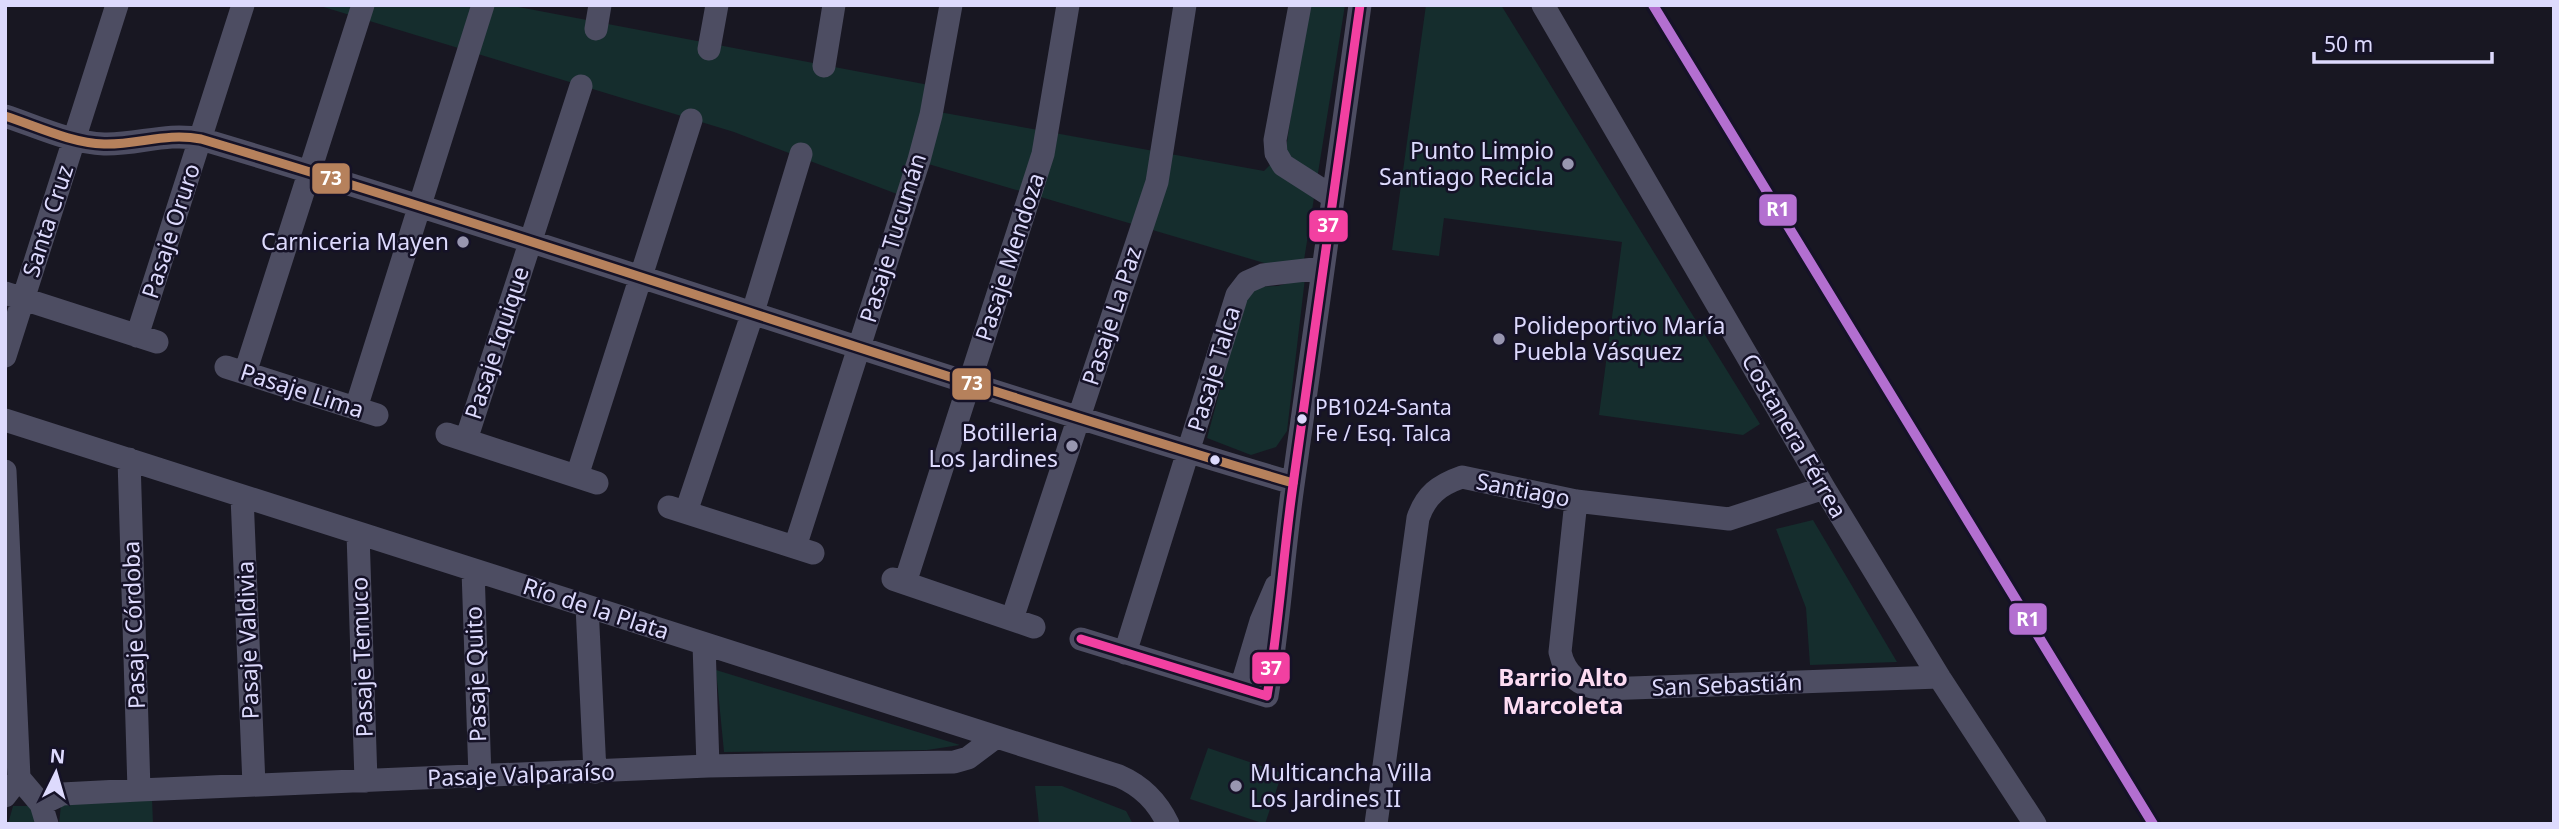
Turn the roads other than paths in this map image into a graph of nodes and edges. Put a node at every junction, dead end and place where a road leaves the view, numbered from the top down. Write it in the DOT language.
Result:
graph roads {
  1 [pos="117,5"];
  2 [pos="243,5"];
  3 [pos="363,5"];
  4 [pos="483,5"];
  5 [pos="600,5"];
  6 [pos="717,5"];
  7 [pos="834,5"];
  8 [pos="951,5"];
  9 [pos="1068,5"];
  10 [pos="1185,5"];
  11 [pos="1300,5"];
  12 [pos="1360,5"];
  13 [pos="1543,5"];
  14 [pos="596,29"];
  15 [pos="709,49"];
  16 [pos="824,66"];
  17 [pos="581,86"];
  18 [pos="5,116"];
  19 [pos="691,120"];
  20 [pos="74,138"];
  21 [pos="201,139"];
  22 [pos="801,154"];
  23 [pos="309,171"];
  24 [pos="1333,197"];
  25 [pos="421,207"];
  26 [pos="530,242"];
  27 [pos="1323,268"];
  28 [pos="642,276"];
  29 [pos="14,296"];
  30 [pos="753,312"];
  31 [pos="859,346"];
  32 [pos="5,356"];
  33 [pos="969,383"];
  34 [pos="1080,419"];
  35 [pos="5,420"];
  36 [pos="1188,452"];
  37 [pos="129,459"];
  38 [pos="5,471"];
  39 [pos="1293,483"];
  40 [pos="1824,488"];
  41 [pos="242,496"];
  42 [pos="1576,501"];
  43 [pos="358,533"];
  44 [pos="473,570"];
  45 [pos="1280,577"];
  46 [pos="8,584"];
  47 [pos="587,606"];
  48 [pos="1023,623"];
  49 [pos="1081,639"];
  50 [pos="704,644"];
  51 [pos="1125,653"];
  52 [pos="1938,677"];
  53 [pos="1241,688"];
  54 [pos="996,737"];
  55 [pos="708,766"];
  56 [pos="595,772"];
  57 [pos="480,777"];
  58 [pos="19,778"];
  59 [pos="366,781"];
  60 [pos="254,785"];
  61 [pos="139,790"];
  62 [pos="5,796"];
  63 [pos="44,814"];
  64 [pos="1168,824"];
  65 [pos="1376,824"];
  66 [pos="2035,824"];
  1 -- 20 [label="street, Santa Cruz"];
  2 -- 21 [label="street, Pasaje Oruro"];
  3 -- 23 [label="street"];
  4 -- 25 [label="street"];
  5 -- 14 [label="street"];
  6 -- 15 [label="street"];
  7 -- 16 [label="street"];
  8 -- 31 [label="street, Pasaje Tucumán"];
  9 -- 33 [label="street, Pasaje Mendoza"];
  10 -- 34 [label="street, Pasaje La Paz"];
  11 -- 24 [label="street"];
  12 -- 24 [label="street"];
  13 -- 40 [label="street, Costanera Férrea"];
  17 -- 26 [label="street, Pasaje Iquique"];
  18 -- 20 [label="street"];
  19 -- 28 [label="street"];
  20 -- 21 [label="street"];
  20 -- 29 [label="street, Santa Cruz"];
  21 -- 23 [label="street"];
  21 -- 29 [label="street, Pasaje Oruro"];
  22 -- 30 [label="street"];
  23 -- 25 [label="street"];
  23 -- 25 [label="street, Pasaje Lima"];
  24 -- 27 [label="street"];
  25 -- 26 [label="street"];
  26 -- 28 [label="street"];
  26 -- 28 [label="street, Pasaje Iquique"];
  27 -- 36 [label="street, Pasaje Talca"];
  27 -- 39 [label="street"];
  28 -- 30 [label="street"];
  29 -- 32 [label="street, Santa Cruz"];
  30 -- 31 [label="street"];
  30 -- 31 [label="street, Pasaje Tucumán"];
  31 -- 33 [label="street"];
  33 -- 34 [label="street"];
  33 -- 48 [label="street, Pasaje Mendoza"];
  34 -- 36 [label="street"];
  34 -- 48 [label="street, Pasaje La Paz"];
  35 -- 37 [label="street, Río de la Plata"];
  36 -- 39 [label="street"];
  36 -- 51 [label="street, Pasaje Talca"];
  37 -- 41 [label="street, Río de la Plata"];
  37 -- 61 [label="street, Pasaje Córdoba"];
  38 -- 46 [label="street"];
  39 -- 45 [label="street"];
  40 -- 42 [label="street, Santiago"];
  40 -- 52 [label="street, Costanera Férrea"];
  41 -- 43 [label="street, Río de la Plata"];
  41 -- 60 [label="street, Pasaje Valdivia"];
  42 -- 52 [label="street, San Sebastián"];
  42 -- 65 [label="street, Santiago"];
  43 -- 44 [label="street, Río de la Plata"];
  43 -- 59 [label="street, Pasaje Temuco"];
  44 -- 47 [label="street, Río de la Plata"];
  44 -- 57 [label="street, Pasaje Quito"];
  45 -- 53 [label="street"];
  45 -- 53 [label="street"];
  46 -- 58 [label="street"];
  47 -- 50 [label="street, Río de la Plata"];
  47 -- 56 [label="street"];
  49 -- 51 [label="street"];
  50 -- 54 [label="street, Río de la Plata"];
  50 -- 55 [label="street"];
  51 -- 53 [label="street"];
  52 -- 66 [label="street, Costanera Férrea"];
  54 -- 55 [label="street, Pasaje Valparaíso"];
  54 -- 64 [label="street, Río de la Plata"];
  55 -- 56 [label="street, Pasaje Valparaíso"];
  56 -- 57 [label="street, Pasaje Valparaíso"];
  57 -- 59 [label="street, Pasaje Valparaíso"];
  58 -- 62 [label="street"];
  58 -- 63 [label="street"];
  59 -- 60 [label="street, Pasaje Valparaíso"];
  60 -- 61 [label="street, Pasaje Valparaíso"];
  61 -- 63 [label="street, Pasaje Valparaíso"];
}
